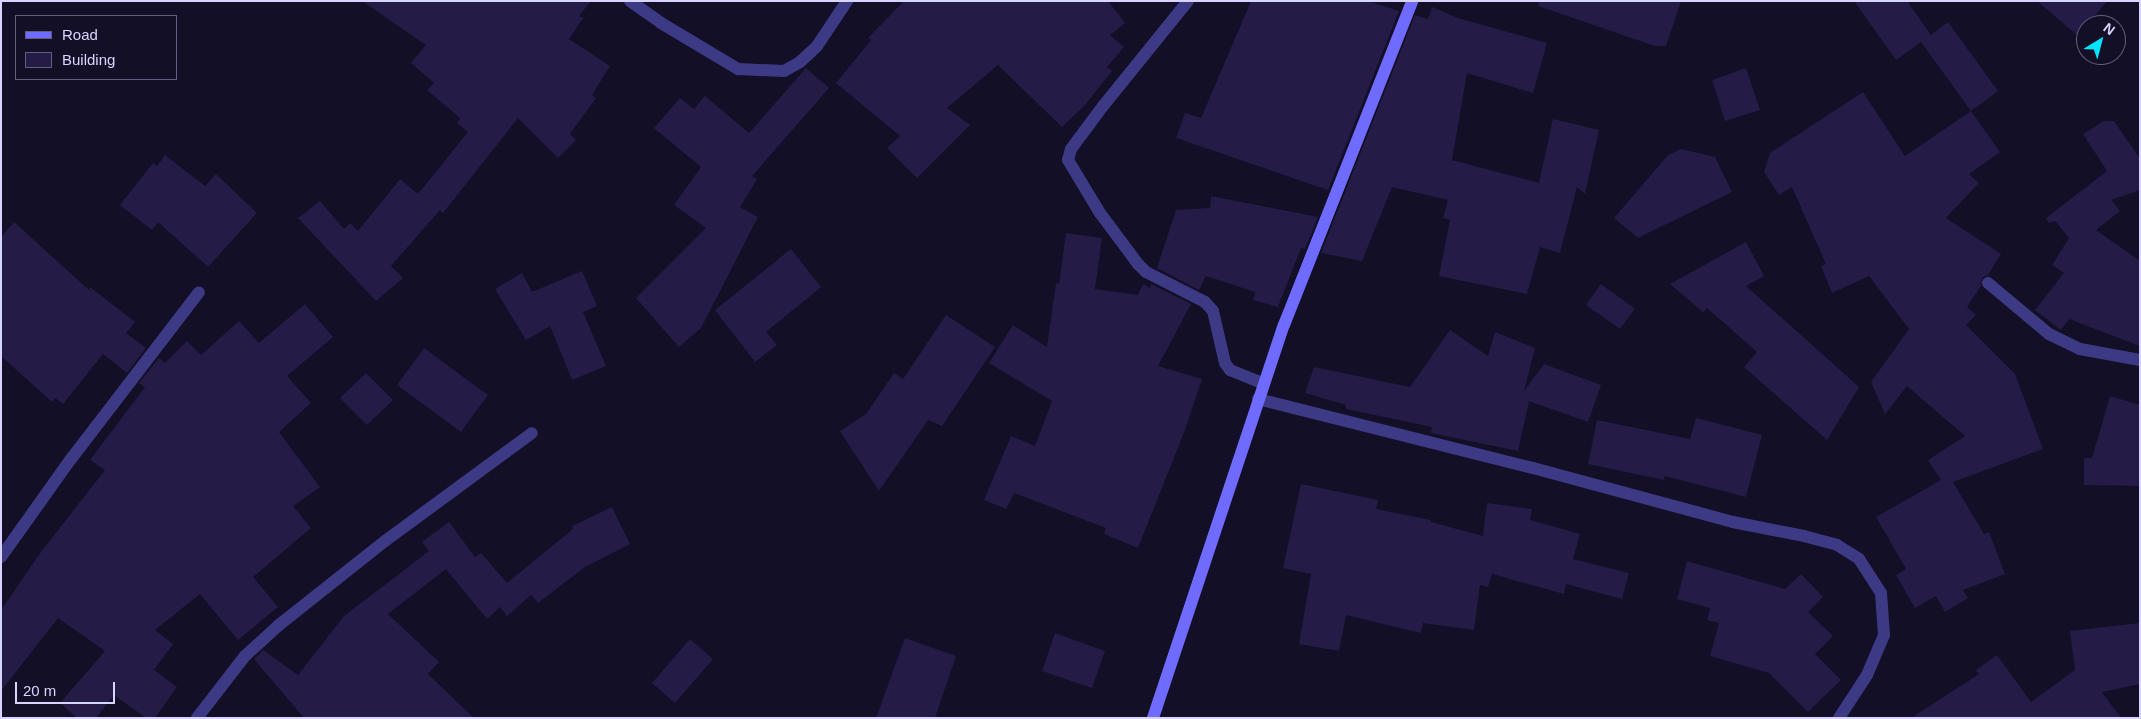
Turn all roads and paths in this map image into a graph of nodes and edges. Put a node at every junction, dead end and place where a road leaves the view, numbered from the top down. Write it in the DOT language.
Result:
graph roads {
  1 [pos="630,1"];
  2 [pos="847,1"];
  3 [pos="1188,1"];
  4 [pos="1412,1"];
  5 [pos="1988,283"];
  6 [pos="199,292"];
  7 [pos="2140,360"];
  8 [pos="1263,383"];
  9 [pos="1258,399"];
  10 [pos="532,433"];
  11 [pos="1,557"];
  12 [pos="197,718"];
  13 [pos="1153,718"];
  14 [pos="1839,718"];
  1 -- 2 [label="street"];
  3 -- 8 [label="street"];
  4 -- 8 [label="street"];
  5 -- 7 [label="street"];
  6 -- 11 [label="street"];
  8 -- 9 [label="street"];
  9 -- 13 [label="street"];
  9 -- 14 [label="street"];
  10 -- 12 [label="street"];
}
